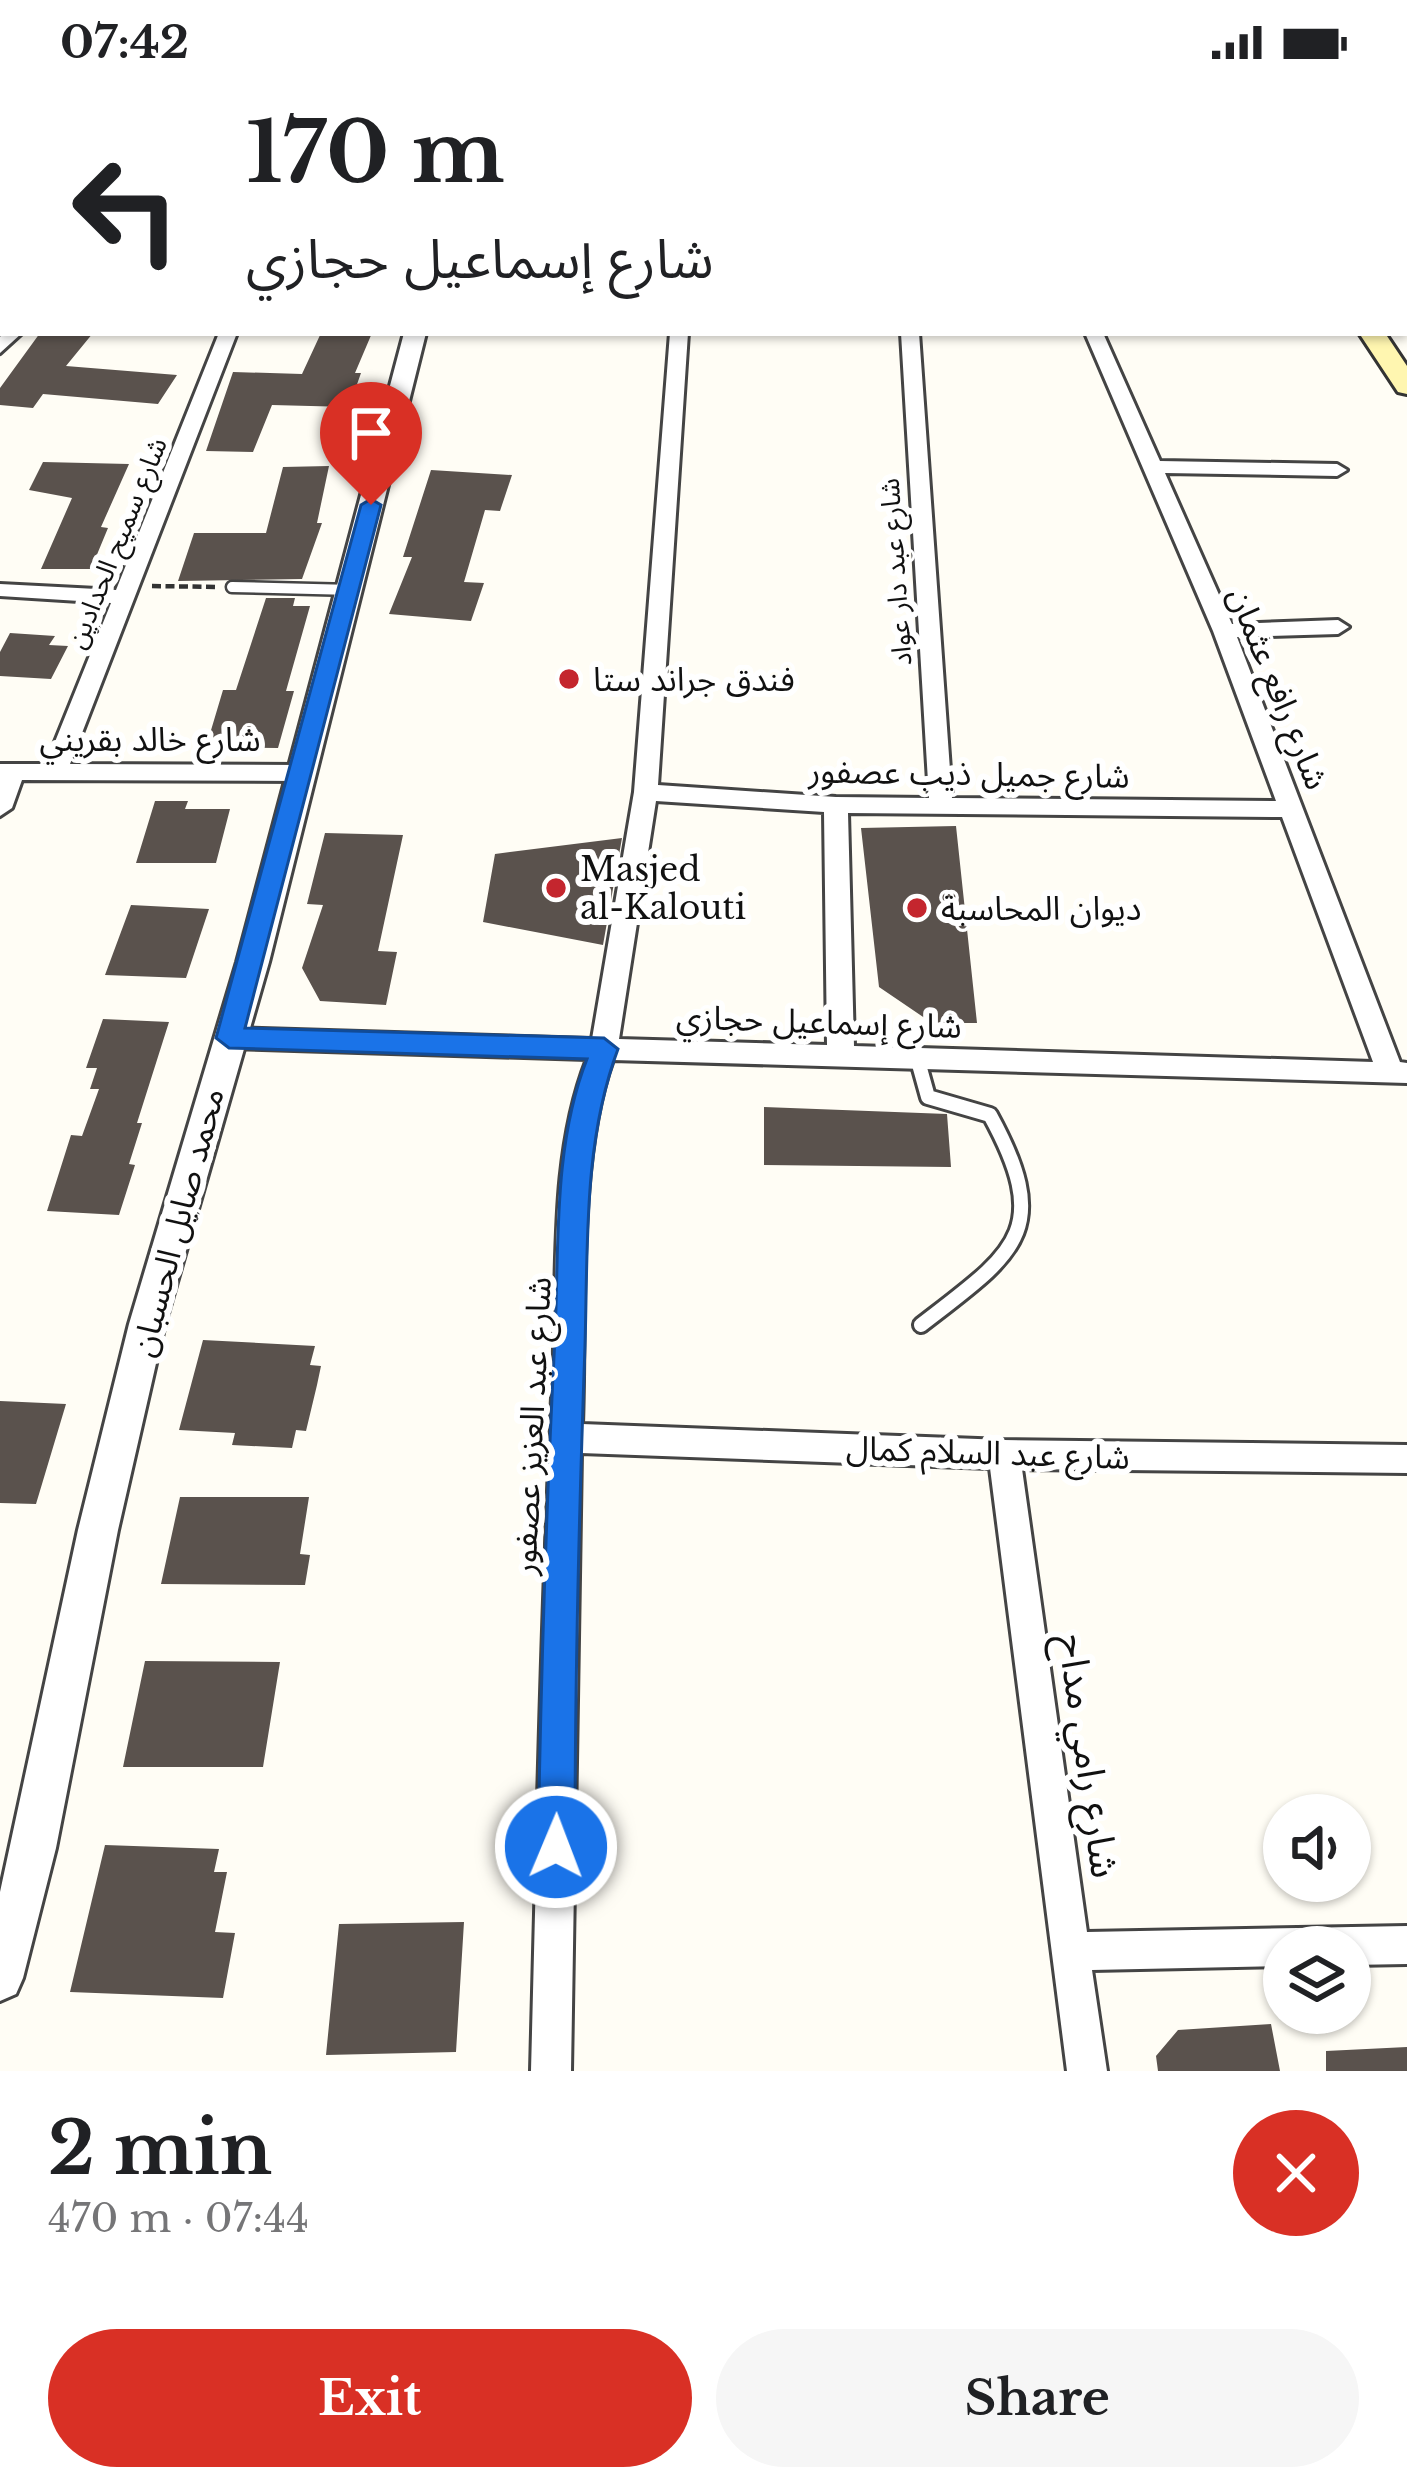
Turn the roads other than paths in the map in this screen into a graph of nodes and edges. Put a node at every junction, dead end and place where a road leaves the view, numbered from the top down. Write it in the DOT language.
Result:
graph roads {
  1 [pos="227,336"];
  2 [pos="414,336"];
  3 [pos="679,336"];
  4 [pos="910,336"];
  5 [pos="1095,336"];
  6 [pos="1374,336"];
  7 [pos="1407,386"];
  8 [pos="1153,467"];
  9 [pos="1337,470"];
  10 [pos="232,587"];
  11 [pos="0,590"];
  12 [pos="353,590"];
  13 [pos="126,592"];
  14 [pos="1339,627"];
  15 [pos="1224,631"];
  16 [pos="7,772"];
  17 [pos="55,772"];
  18 [pos="299,773"];
  19 [pos="646,792"];
  20 [pos="836,806"];
  21 [pos="941,807"];
  22 [pos="0,808"];
  23 [pos="1292,809"];
  24 [pos="229,1038"];
  25 [pos="604,1049"];
  26 [pos="841,1058"];
  27 [pos="917,1061"];
  28 [pos="1399,1073"];
  29 [pos="921,1325"];
  30 [pos="570,1438"];
  31 [pos="1004,1454"];
  32 [pos="1407,1459"];
  33 [pos="1407,1945"];
  34 [pos="1371,1946"];
  35 [pos="1263,1947"];
  36 [pos="1074,1951"];
  37 [pos="0,1978"];
  38 [pos="551,2071"];
  39 [pos="1087,2071"];
  1 -- 13 [label="street, شارع سميح الحدادين"];
  2 -- 12 [label="street, محمد صايل الحسبان"];
  3 -- 19 [label="street, شارع عبد العزيز عصفور"];
  4 -- 21 [label="street, شارع عبد دار عواد"];
  5 -- 8 [label="street, شارع رافع عثمان"];
  6 -- 7 [label="main road"];
  8 -- 9 [label="street"];
  8 -- 15 [label="street, شارع رافع عثمان"];
  10 -- 12 [label="lane"];
  11 -- 13 [label="street"];
  12 -- 18 [label="street, محمد صايل الحسبان"];
  13 -- 17 [label="street, شارع سميح الحدادين"];
  14 -- 15 [label="street"];
  15 -- 23 [label="street, شارع رافع عثمان"];
  16 -- 17 [label="street, شارع خالد بقريني"];
  16 -- 22 [label="street"];
  17 -- 18 [label="street, شارع خالد بقريني"];
  18 -- 24 [label="street, محمد صايل الحسبان"];
  19 -- 20 [label="street, شارع جميل ذيب عصفور"];
  19 -- 25 [label="street, شارع عبد العزيز عصفور"];
  20 -- 21 [label="street, شارع جميل ذيب عصفور"];
  20 -- 26 [label="street"];
  21 -- 23 [label="street, شارع جميل ذيب عصفور"];
  23 -- 28 [label="street, شارع رافع عثمان"];
  24 -- 25 [label="street, شارع إسماعيل حجازي"];
  24 -- 37 [label="street, محمد صايل الحسبان"];
  25 -- 26 [label="street, شارع إسماعيل حجازي"];
  25 -- 30 [label="street, شارع عبد العزيز عصفور"];
  26 -- 27 [label="street, شارع إسماعيل حجازي"];
  27 -- 28 [label="street, شارع إسماعيل حجازي"];
  27 -- 29 [label="lane"];
  30 -- 31 [label="street, شارع عبد السلام كمال"];
  30 -- 38 [label="street, شارع عبد العزيز عصفور"];
  31 -- 32 [label="street, شارع عبد السلام كمال"];
  31 -- 36 [label="street, شارع رامي مداح"];
  33 -- 34 [label="street"];
  35 -- 36 [label="street"];
  36 -- 39 [label="street, شارع رامي مداح"];
}
